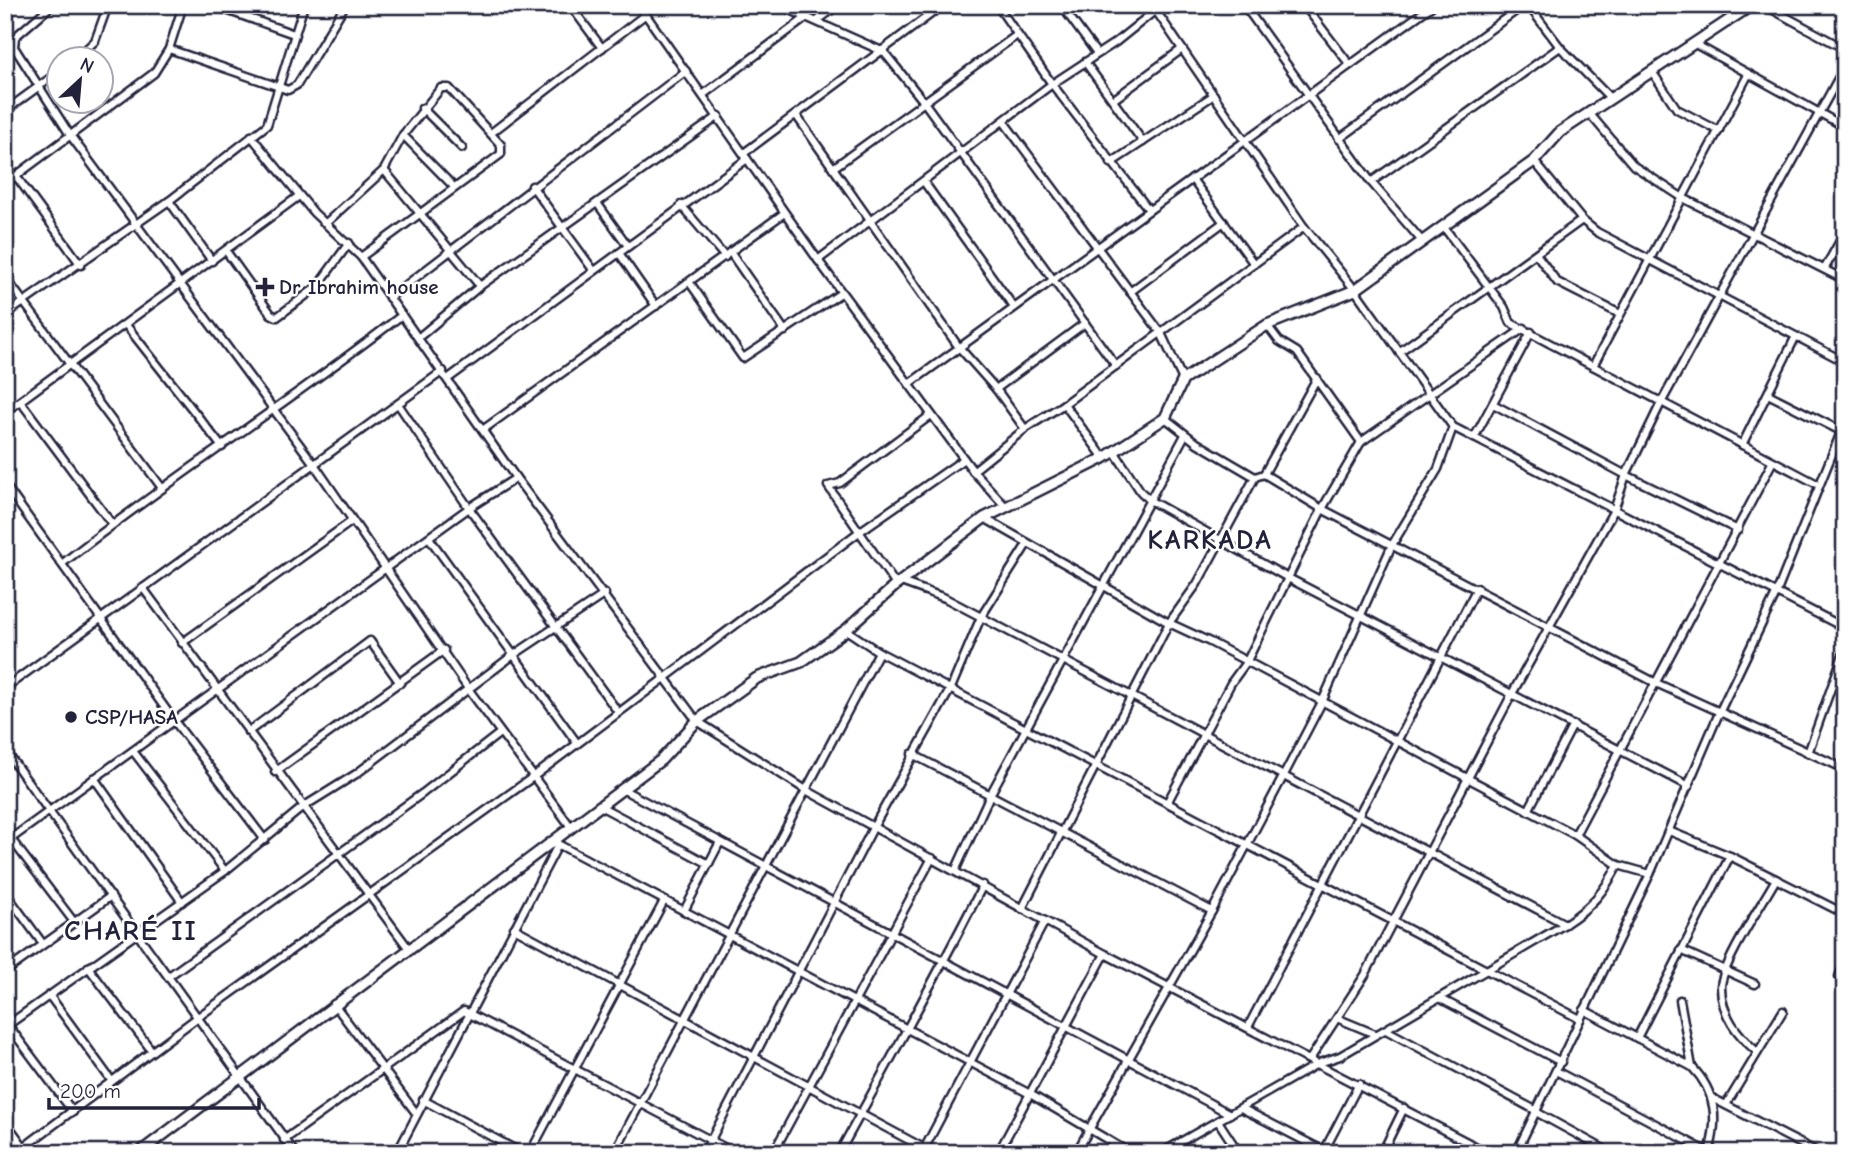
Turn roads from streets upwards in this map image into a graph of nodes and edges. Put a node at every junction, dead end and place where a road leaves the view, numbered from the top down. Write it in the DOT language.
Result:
graph roads {
  1 [pos="52,5"];
  2 [pos="108,5"];
  3 [pos="183,5"];
  4 [pos="212,5"];
  5 [pos="304,5"];
  6 [pos="345,5"];
  7 [pos="570,5"];
  8 [pos="639,5"];
  9 [pos="779,5"];
  10 [pos="838,5"];
  11 [pos="943,5"];
  12 [pos="997,5"];
  13 [pos="1061,5"];
  14 [pos="1162,5"];
  15 [pos="1244,5"];
  16 [pos="1304,5"];
  17 [pos="1433,5"];
  18 [pos="1526,5"];
  19 [pos="1752,5"];
  20 [pos="1764,5"];
  21 [pos="1153,8"];
  22 [pos="646,15"];
  23 [pos="807,17"];
  24 [pos="817,21"];
  25 [pos="294,34"];
  26 [pos="1017,34"];
  27 [pos="1695,44"];
  28 [pos="89,46"];
  29 [pos="1560,47"];
  30 [pos="602,48"];
  31 [pos="169,49"];
  32 [pos="1182,49"];
  33 [pos="1845,49"];
  34 [pos="884,52"];
  35 [pos="1097,54"];
  36 [pos="1085,62"];
  37 [pos="1350,65"];
  38 [pos="1845,66"];
  39 [pos="686,71"];
  40 [pos="1653,73"];
  41 [pos="1748,75"];
  42 [pos="46,82"];
  43 [pos="1052,84"];
  44 [pos="40,86"];
  45 [pos="277,89"];
  46 [pos="1310,93"];
  47 [pos="704,94"];
  48 [pos="1214,95"];
  49 [pos="1611,99"];
  50 [pos="1113,100"];
  51 [pos="924,102"];
  52 [pos="422,108"];
  53 [pos="5,111"];
  54 [pos="1589,113"];
  55 [pos="796,115"];
  56 [pos="1821,115"];
  57 [pos="719,116"];
  58 [pos="1004,122"];
  59 [pos="1845,127"];
  60 [pos="1719,131"];
  61 [pos="491,134"];
  62 [pos="70,135"];
  63 [pos="403,135"];
  64 [pos="251,136"];
  65 [pos="1245,138"];
  66 [pos="1339,139"];
  67 [pos="1143,142"];
  68 [pos="462,148"];
  69 [pos="962,153"];
  70 [pos="746,156"];
  71 [pos="1534,161"];
  72 [pos="1111,163"];
  73 [pos="833,168"];
  74 [pos="384,170"];
  75 [pos="16,176"];
  76 [pos="1192,179"];
  77 [pos="924,182"];
  78 [pos="1371,182"];
  79 [pos="5,184"];
  80 [pos="532,186"];
  81 [pos="454,187"];
  82 [pos="299,196"];
  83 [pos="1683,198"];
  84 [pos="169,201"];
  85 [pos="597,203"];
  86 [pos="681,205"];
  87 [pos="1149,210"];
  88 [pos="420,213"];
  89 [pos="783,214"];
  90 [pos="1582,220"];
  91 [pos="1224,222"];
  92 [pos="326,223"];
  93 [pos="869,223"];
  94 [pos="135,226"];
  95 [pos="1443,226"];
  96 [pos="564,227"];
  97 [pos="1304,227"];
  98 [pos="1845,232"];
  99 [pos="1756,233"];
  100 [pos="1421,240"];
  101 [pos="349,243"];
  102 [pos="628,246"];
  103 [pos="1096,247"];
  104 [pos="450,249"];
  105 [pos="226,251"];
  106 [pos="619,253"];
  107 [pos="727,254"];
  108 [pos="1537,255"];
  109 [pos="361,257"];
  110 [pos="818,260"];
  111 [pos="1648,260"];
  112 [pos="212,261"];
  113 [pos="1254,264"];
  114 [pos="81,265"];
  115 [pos="1825,268"];
  116 [pos="594,271"];
  117 [pos="5,277"];
  118 [pos="1052,279"];
  119 [pos="1845,280"];
  120 [pos="690,283"];
  121 [pos="180,284"];
  122 [pos="1488,285"];
  123 [pos="480,286"];
  124 [pos="1355,290"];
  125 [pos="1130,292"];
  126 [pos="841,293"];
  127 [pos="389,298"];
  128 [pos="1720,299"];
  129 [pos="22,302"];
  130 [pos="656,306"];
  131 [pos="1013,306"];
  132 [pos="1619,314"];
  133 [pos="5,315"];
  134 [pos="402,315"];
  135 [pos="1085,323"];
  136 [pos="1267,324"];
  137 [pos="126,325"];
  138 [pos="1524,328"];
  139 [pos="785,331"];
  140 [pos="1531,332"];
  141 [pos="1161,333"];
  142 [pos="419,337"];
  143 [pos="1795,338"];
  144 [pos="958,346"];
  145 [pos="1399,352"];
  146 [pos="1845,362"];
  147 [pos="72,363"];
  148 [pos="1116,366"];
  149 [pos="1593,366"];
  150 [pos="443,370"];
  151 [pos="449,378"];
  152 [pos="1317,378"];
  153 [pos="1183,380"];
  154 [pos="909,384"];
  155 [pos="996,389"];
  156 [pos="1428,393"];
  157 [pos="1768,394"];
  158 [pos="21,402"];
  159 [pos="1661,403"];
  160 [pos="398,404"];
  161 [pos="1064,404"];
  162 [pos="1493,404"];
  163 [pos="275,411"];
  164 [pos="5,412"];
  165 [pos="932,415"];
  166 [pos="1165,418"];
  167 [pos="1845,422"];
  168 [pos="1453,427"];
  169 [pos="484,429"];
  170 [pos="1025,429"];
  171 [pos="1840,431"];
  172 [pos="1185,435"];
  173 [pos="1474,438"];
  174 [pos="1361,442"];
  175 [pos="1742,445"];
  176 [pos="222,447"];
  177 [pos="1114,451"];
  178 [pos="964,458"];
  179 [pos="1104,458"];
  180 [pos="1773,461"];
  181 [pos="314,464"];
  182 [pos="973,471"];
  183 [pos="1264,474"];
  184 [pos="1626,475"];
  185 [pos="1255,477"];
  186 [pos="516,478"];
  187 [pos="5,485"];
  188 [pos="1819,485"];
  189 [pos="162,488"];
  190 [pos="1151,500"];
  191 [pos="1005,506"];
  192 [pos="469,509"];
  193 [pos="1322,509"];
  194 [pos="1614,510"];
  195 [pos="984,518"];
  196 [pos="352,521"];
  197 [pos="112,524"];
  198 [pos="1738,530"];
  199 [pos="859,532"];
  200 [pos="430,539"];
  201 [pos="1221,539"];
  202 [pos="1027,544"];
  203 [pos="1392,545"];
  204 [pos="63,563"];
  205 [pos="1720,565"];
  206 [pos="386,569"];
  207 [pos="1288,578"];
  208 [pos="899,584"];
  209 [pos="1102,584"];
  210 [pos="143,588"];
  211 [pos="1477,588"];
  212 [pos="605,594"];
  213 [pos="1776,594"];
  214 [pos="1361,615"];
  215 [pos="981,617"];
  216 [pos="101,618"];
  217 [pos="1168,623"];
  218 [pos="554,627"];
  219 [pos="1550,627"];
  220 [pos="1845,628"];
  221 [pos="846,630"];
  222 [pos="182,643"];
  223 [pos="1845,649"];
  224 [pos="444,650"];
  225 [pos="879,652"];
  226 [pos="512,656"];
  227 [pos="1442,656"];
  228 [pos="1061,659"];
  229 [pos="1247,661"];
  230 [pos="667,677"];
  231 [pos="400,683"];
  232 [pos="1656,683"];
  233 [pos="5,688"];
  234 [pos="951,688"];
  235 [pos="217,690"];
  236 [pos="469,690"];
  237 [pos="1513,692"];
  238 [pos="1132,696"];
  239 [pos="1322,702"];
  240 [pos="618,712"];
  241 [pos="1719,713"];
  242 [pos="697,721"];
  243 [pos="175,722"];
  244 [pos="1573,725"];
  245 [pos="1026,727"];
  246 [pos="248,732"];
  247 [pos="500,733"];
  248 [pos="1204,733"];
  249 [pos="1397,741"];
  250 [pos="577,743"];
  251 [pos="5,750"];
  252 [pos="1620,750"];
  253 [pos="133,751"];
  254 [pos="1808,753"];
  255 [pos="912,754"];
  256 [pos="1097,763"];
  257 [pos="1845,769"];
  258 [pos="275,772"];
  259 [pos="1284,775"];
  260 [pos="533,777"];
  261 [pos="94,778"];
  262 [pos="1468,779"];
  263 [pos="1689,786"];
  264 [pos="622,789"];
  265 [pos="806,790"];
  266 [pos="990,795"];
  267 [pos="1167,803"];
  268 [pos="600,806"];
  269 [pos="303,807"];
  270 [pos="1528,811"];
  271 [pos="50,812"];
  272 [pos="1358,815"];
  273 [pos="874,826"];
  274 [pos="571,827"];
  275 [pos="1669,831"];
  276 [pos="1061,832"];
  277 [pos="1575,835"];
  278 [pos="265,840"];
  279 [pos="8,841"];
  280 [pos="720,842"];
  281 [pos="555,843"];
  282 [pos="1248,844"];
  283 [pos="1429,853"];
  284 [pos="339,855"];
  285 [pos="1730,856"];
  286 [pos="932,858"];
  287 [pos="709,864"];
  288 [pos="1618,865"];
  289 [pos="766,868"];
  290 [pos="225,871"];
  291 [pos="955,871"];
  292 [pos="1650,874"];
  293 [pos="1776,879"];
  294 [pos="1322,883"];
  295 [pos="983,885"];
  296 [pos="5,892"];
  297 [pos="111,897"];
  298 [pos="369,897"];
  299 [pos="664,901"];
  300 [pos="182,902"];
  301 [pos="834,905"];
  302 [pos="1022,908"];
  303 [pos="684,911"];
  304 [pos="1212,911"];
  305 [pos="1845,914"];
  306 [pos="1045,921"];
  307 [pos="1393,921"];
  308 [pos="74,922"];
  309 [pos="1565,924"];
  310 [pos="514,928"];
  311 [pos="891,932"];
  312 [pos="138,934"];
  313 [pos="731,936"];
  314 [pos="43,944"];
  315 [pos="409,949"];
  316 [pos="1681,950"];
  317 [pos="1105,954"];
  318 [pos="5,956"];
  319 [pos="942,960"];
  320 [pos="1845,961"];
  321 [pos="13,966"];
  322 [pos="88,967"];
  323 [pos="1726,970"];
  324 [pos="1487,971"];
  325 [pos="5,972"];
  326 [pos="800,972"];
  327 [pos="169,976"];
  328 [pos="1839,977"];
  329 [pos="1755,984"];
  330 [pos="619,985"];
  331 [pos="1169,986"];
  332 [pos="1007,993"];
  333 [pos="49,995"];
  334 [pos="1438,998"];
  335 [pos="1680,1000"];
  336 [pos="857,1003"];
  337 [pos="334,1004"];
  338 [pos="1584,1010"];
  339 [pos="1783,1011"];
  340 [pos="470,1012"];
  341 [pos="198,1017"];
  342 [pos="1339,1019"];
  343 [pos="1580,1019"];
  344 [pos="686,1021"];
  345 [pos="6,1026"];
  346 [pos="1067,1026"];
  347 [pos="1248,1027"];
  348 [pos="909,1030"];
  349 [pos="1386,1030"];
  350 [pos="1375,1034"];
  351 [pos="1637,1038"];
  352 [pos="152,1051"];
  353 [pos="1757,1052"];
  354 [pos="755,1058"];
  355 [pos="1310,1059"];
  356 [pos="1128,1060"];
  357 [pos="1561,1062"];
  358 [pos="1319,1063"];
  359 [pos="969,1064"];
  360 [pos="1692,1067"];
  361 [pos="575,1068"];
  362 [pos="381,1069"];
  363 [pos="1556,1071"];
  364 [pos="240,1076"];
  365 [pos="111,1080"];
  366 [pos="1359,1084"];
  367 [pos="808,1085"];
  368 [pos="1030,1094"];
  369 [pos="1713,1098"];
  370 [pos="424,1100"];
  371 [pos="643,1104"];
  372 [pos="1726,1105"];
  373 [pos="1241,1108"];
  374 [pos="1405,1108"];
  375 [pos="73,1112"];
  376 [pos="1536,1112"];
  377 [pos="416,1113"];
  378 [pos="861,1114"];
  379 [pos="1230,1114"];
  380 [pos="5,1121"];
  381 [pos="1218,1121"];
  382 [pos="1089,1128"];
  383 [pos="284,1140"];
  384 [pos="711,1140"];
  385 [pos="24,1147"];
  386 [pos="923,1150"];
  387 [pos="1326,1152"];
  388 [pos="16,1153"];
  389 [pos="139,1153"];
  390 [pos="295,1153"];
  391 [pos="397,1153"];
  392 [pos="522,1153"];
  393 [pos="530,1153"];
  394 [pos="614,1153"];
  395 [pos="704,1153"];
  396 [pos="735,1153"];
  397 [pos="773,1153"];
  398 [pos="839,1153"];
  399 [pos="933,1153"];
  400 [pos="998,1153"];
  401 [pos="1076,1153"];
  402 [pos="1130,1153"];
  403 [pos="1161,1153"];
  404 [pos="1238,1153"];
  405 [pos="1382,1153"];
  406 [pos="1488,1153"];
  407 [pos="1516,1153"];
  408 [pos="1611,1153"];
  409 [pos="1709,1153"];
  410 [pos="1819,1153"];
  1 -- 44 [label="street"];
  2 -- 28 [label="street"];
  3 -- 31 [label="street"];
  4 -- 25 [label="street"];
  5 -- 25 [label="street"];
  6 -- 45 [label="street"];
  7 -- 30 [label="street"];
  8 -- 22 [label="street"];
  9 -- 23 [label="street"];
  10 -- 24 [label="street"];
  11 -- 34 [label="street"];
  12 -- 26 [label="street"];
  13 -- 35 [label="street"];
  14 -- 21 [label="street"];
  15 -- 46 [label="street"];
  16 -- 37 [label="street"];
  17 -- 37 [label="street"];
  18 -- 29 [label="street"];
  18 -- 66 [label="street"];
  19 -- 27 [label="street"];
  20 -- 33 [label="street"];
  21 -- 32 [label="street"];
  21 -- 35 [label="street"];
  22 -- 30 [label="street"];
  22 -- 39 [label="street"];
  23 -- 24 [label="street"];
  23 -- 47 [label="street"];
  24 -- 34 [label="street"];
  25 -- 45 [label="street"];
  26 -- 43 [label="street"];
  26 -- 51 [label="street"];
  27 -- 40 [label="street"];
  27 -- 41 [label="street"];
  29 -- 49 [label="street"];
  29 -- 78 [label="street"];
  30 -- 61 [label="street"];
  31 -- 45 [label="street"];
  31 -- 62 [label="street"];
  32 -- 48 [label="street"];
  32 -- 50 [label="street"];
  34 -- 51 [label="street"];
  34 -- 55 [label="street"];
  35 -- 36 [label="street"];
  36 -- 43 [label="street"];
  36 -- 50 [label="street"];
  37 -- 46 [label="street"];
  38 -- 56 [label="street"];
  39 -- 47 [label="street"];
  39 -- 80 [label="street"];
  40 -- 49 [label="street"];
  40 -- 60 [label="street"];
  41 -- 56 [label="street"];
  41 -- 60 [label="street"];
  42 -- 44 [label="street"];
  43 -- 58 [label="street"];
  43 -- 72 [label="street"];
  44 -- 53 [label="street"];
  44 -- 62 [label="street"];
  45 -- 64 [label="street"];
  46 -- 65 [label="street"];
  46 -- 66 [label="street"];
  47 -- 57 [label="street"];
  48 -- 65 [label="street"];
  48 -- 67 [label="street"];
  49 -- 54 [label="street"];
  50 -- 67 [label="street"];
  51 -- 69 [label="street"];
  51 -- 73 [label="street"];
  52 -- 61 [label="street"];
  52 -- 63 [label="street"];
  52 -- 68 [label="street"];
  54 -- 71 [label="street"];
  54 -- 83 [label="street"];
  55 -- 70 [label="street"];
  55 -- 73 [label="street"];
  56 -- 59 [label="street"];
  56 -- 99 [label="street"];
  57 -- 70 [label="street"];
  57 -- 85 [label="street"];
  58 -- 69 [label="street"];
  58 -- 103 [label="street"];
  60 -- 83 [label="street"];
  61 -- 81 [label="street"];
  62 -- 75 [label="street"];
  62 -- 94 [label="street"];
  63 -- 74 [label="street"];
  63 -- 81 [label="street"];
  64 -- 82 [label="street"];
  64 -- 84 [label="street"];
  65 -- 76 [label="street"];
  65 -- 97 [label="street"];
  66 -- 78 [label="street"];
  67 -- 72 [label="street"];
  69 -- 77 [label="street"];
  69 -- 118 [label="street"];
  70 -- 86 [label="street"];
  70 -- 89 [label="street"];
  71 -- 90 [label="street"];
  71 -- 95 [label="street"];
  72 -- 87 [label="street"];
  73 -- 93 [label="street"];
  74 -- 88 [label="street"];
  74 -- 92 [label="street"];
  75 -- 79 [label="street"];
  75 -- 114 [label="street"];
  76 -- 87 [label="street"];
  76 -- 91 [label="street"];
  77 -- 93 [label="street"];
  77 -- 131 [label="street"];
  78 -- 100 [label="street"];
  80 -- 96 [label="street"];
  80 -- 104 [label="street"];
  81 -- 88 [label="street"];
  82 -- 92 [label="street"];
  82 -- 105 [label="street"];
  83 -- 99 [label="street"];
  83 -- 111 [label="street"];
  84 -- 94 [label="street"];
  84 -- 112 [label="street"];
  85 -- 96 [label="street"];
  85 -- 102 [label="street"];
  86 -- 102 [label="street"];
  86 -- 107 [label="street"];
  87 -- 103 [label="street"];
  88 -- 104 [label="street"];
  88 -- 109 [label="street"];
  89 -- 107 [label="street"];
  89 -- 110 [label="street"];
  90 -- 108 [label="street"];
  90 -- 111 [label="street"];
  91 -- 113 [label="street"];
  91 -- 125 [label="street"];
  92 -- 101 [label="street"];
  93 -- 110 [label="street"];
  93 -- 144 [label="street"];
  94 -- 114 [label="street"];
  94 -- 121 [label="street"];
  95 -- 100 [label="street"];
  95 -- 122 [label="street"];
  96 -- 116 [label="street"];
  96 -- 123 [label="street"];
  97 -- 113 [label="street"];
  97 -- 124 [label="street"];
  98 -- 115 [label="street"];
  99 -- 115 [label="street"];
  99 -- 128 [label="street"];
  100 -- 124 [label="street"];
  101 -- 105 [label="street"];
  101 -- 109 [label="street"];
  102 -- 106 [label="street"];
  103 -- 118 [label="street"];
  103 -- 125 [label="street"];
  104 -- 123 [label="street"];
  104 -- 127 [label="street"];
  105 -- 112 [label="street"];
  106 -- 116 [label="street"];
  106 -- 130 [label="street"];
  107 -- 120 [label="street"];
  107 -- 139 [label="street"];
  108 -- 122 [label="street"];
  108 -- 132 [label="street"];
  109 -- 127 [label="street"];
  110 -- 126 [label="street"];
  111 -- 128 [label="street"];
  111 -- 132 [label="street"];
  112 -- 121 [label="street"];
  113 -- 141 [label="street"];
  114 -- 129 [label="street"];
  115 -- 119 [label="street"];
  116 -- 151 [label="street"];
  117 -- 129 [label="street"];
  118 -- 131 [label="street"];
  118 -- 135 [label="street"];
  120 -- 130 [label="street"];
  120 -- 139 [label="street"];
  121 -- 137 [label="street"];
  121 -- 163 [label="street"];
  122 -- 138 [label="street"];
  122 -- 145 [label="street"];
  123 -- 142 [label="street"];
  124 -- 136 [label="street"];
  124 -- 145 [label="street"];
  125 -- 141 [label="street"];
  126 -- 139 [label="street"];
  126 -- 154 [label="street"];
  127 -- 134 [label="street"];
  128 -- 143 [label="street"];
  128 -- 159 [label="street"];
  129 -- 133 [label="street"];
  129 -- 147 [label="street"];
  130 -- 169 [label="street"];
  131 -- 144 [label="street"];
  132 -- 149 [label="street"];
  134 -- 142 [label="street"];
  134 -- 163 [label="street"];
  135 -- 148 [label="street"];
  135 -- 155 [label="street"];
  136 -- 152 [label="street"];
  136 -- 153 [label="street"];
  137 -- 147 [label="street"];
  137 -- 176 [label="street"];
  138 -- 140 [label="street"];
  138 -- 156 [label="street"];
  140 -- 149 [label="street"];
  140 -- 162 [label="street"];
  141 -- 148 [label="street"];
  141 -- 153 [label="street"];
  142 -- 150 [label="street"];
  143 -- 146 [label="street"];
  143 -- 157 [label="street"];
  144 -- 154 [label="street"];
  144 -- 155 [label="street"];
  145 -- 156 [label="street"];
  147 -- 158 [label="street"];
  147 -- 189 [label="street"];
  148 -- 161 [label="street"];
  149 -- 159 [label="street"];
  150 -- 151 [label="street"];
  150 -- 160 [label="street"];
  151 -- 169 [label="street"];
  152 -- 174 [label="street"];
  152 -- 183 [label="street"];
  153 -- 166 [label="street"];
  154 -- 165 [label="street"];
  155 -- 170 [label="street"];
  156 -- 168 [label="street"];
  156 -- 174 [label="street"];
  157 -- 171 [label="street"];
  157 -- 175 [label="street"];
  158 -- 164 [label="street"];
  158 -- 197 [label="street"];
  159 -- 175 [label="street"];
  159 -- 184 [label="street"];
  160 -- 181 [label="street"];
  160 -- 192 [label="street"];
  161 -- 170 [label="street"];
  161 -- 179 [label="street"];
  162 -- 173 [label="street"];
  162 -- 184 [label="street"];
  163 -- 176 [label="street"];
  163 -- 181 [label="street"];
  165 -- 178 [label="street"];
  165 -- 199 [label="street"];
  166 -- 172 [label="street"];
  166 -- 177 [label="street"];
  167 -- 171 [label="street"];
  168 -- 173 [label="street"];
  168 -- 203 [label="street"];
  169 -- 186 [label="street"];
  170 -- 182 [label="street"];
  171 -- 188 [label="street"];
  172 -- 185 [label="street"];
  172 -- 190 [label="street"];
  173 -- 194 [label="street"];
  174 -- 193 [label="street"];
  175 -- 180 [label="street"];
  176 -- 189 [label="street"];
  177 -- 179 [label="street"];
  177 -- 190 [label="street"];
  178 -- 182 [label="street"];
  178 -- 199 [label="street"];
  179 -- 191 [label="street"];
  180 -- 188 [label="street"];
  180 -- 198 [label="street"];
  181 -- 196 [label="street"];
  181 -- 210 [label="street"];
  182 -- 191 [label="street"];
  183 -- 185 [label="street"];
  183 -- 193 [label="street"];
  184 -- 194 [label="street"];
  184 -- 198 [label="street"];
  185 -- 201 [label="street"];
  186 -- 192 [label="street"];
  186 -- 212 [label="street"];
  187 -- 204 [label="street"];
  188 -- 213 [label="street"];
  189 -- 197 [label="street"];
  190 -- 201 [label="street"];
  190 -- 209 [label="street"];
  191 -- 195 [label="street"];
  192 -- 200 [label="street"];
  192 -- 218 [label="street"];
  193 -- 203 [label="street"];
  193 -- 207 [label="street"];
  194 -- 205 [label="street"];
  194 -- 219 [label="street"];
  195 -- 202 [label="street"];
  195 -- 208 [label="street"];
  196 -- 206 [label="street"];
  196 -- 222 [label="street"];
  197 -- 204 [label="street"];
  198 -- 205 [label="street"];
  199 -- 208 [label="street"];
  199 -- 230 [label="street"];
  200 -- 206 [label="street"];
  200 -- 226 [label="street"];
  201 -- 207 [label="street"];
  201 -- 217 [label="street"];
  202 -- 209 [label="street"];
  202 -- 215 [label="street"];
  203 -- 211 [label="street"];
  203 -- 214 [label="street"];
  204 -- 216 [label="street"];
  205 -- 213 [label="street"];
  205 -- 232 [label="street"];
  206 -- 224 [label="street"];
  206 -- 235 [label="street"];
  207 -- 214 [label="street"];
  207 -- 229 [label="street"];
  208 -- 215 [label="street"];
  208 -- 221 [label="street"];
  209 -- 217 [label="street"];
  209 -- 228 [label="street"];
  210 -- 216 [label="street"];
  210 -- 222 [label="street"];
  211 -- 219 [label="street"];
  211 -- 227 [label="street"];
  212 -- 218 [label="street"];
  212 -- 230 [label="street"];
  213 -- 220 [label="street"];
  213 -- 241 [label="street"];
  214 -- 227 [label="street"];
  214 -- 239 [label="street"];
  215 -- 228 [label="street"];
  215 -- 234 [label="street"];
  216 -- 233 [label="street"];
  216 -- 243 [label="street"];
  217 -- 229 [label="street"];
  217 -- 238 [label="street"];
  218 -- 226 [label="street"];
  218 -- 240 [label="street"];
  219 -- 232 [label="street"];
  219 -- 237 [label="street"];
  221 -- 225 [label="street"];
  221 -- 242 [label="street"];
  222 -- 235 [label="street"];
  223 -- 254 [label="street"];
  224 -- 231 [label="street"];
  224 -- 236 [label="street"];
  225 -- 234 [label="street"];
  225 -- 265 [label="street"];
  226 -- 236 [label="street"];
  226 -- 250 [label="street"];
  227 -- 237 [label="street"];
  227 -- 249 [label="street"];
  228 -- 238 [label="street"];
  228 -- 245 [label="street"];
  229 -- 239 [label="street"];
  229 -- 248 [label="street"];
  230 -- 240 [label="street"];
  230 -- 242 [label="street"];
  231 -- 246 [label="street"];
  231 -- 258 [label="street"];
  232 -- 241 [label="street"];
  232 -- 252 [label="street"];
  234 -- 245 [label="street"];
  234 -- 255 [label="street"];
  235 -- 243 [label="street"];
  235 -- 246 [label="street"];
  236 -- 247 [label="street"];
  236 -- 269 [label="street"];
  237 -- 244 [label="street"];
  237 -- 262 [label="street"];
  238 -- 248 [label="street"];
  238 -- 256 [label="street"];
  239 -- 249 [label="street"];
  239 -- 259 [label="street"];
  240 -- 250 [label="street"];
  241 -- 254 [label="street"];
  241 -- 263 [label="street"];
  242 -- 264 [label="street"];
  242 -- 265 [label="street"];
  243 -- 253 [label="street"];
  243 -- 278 [label="street"];
  244 -- 252 [label="street"];
  244 -- 270 [label="street"];
  245 -- 256 [label="street"];
  245 -- 266 [label="street"];
  246 -- 258 [label="street"];
  247 -- 260 [label="street"];
  247 -- 284 [label="street"];
  248 -- 259 [label="street"];
  248 -- 267 [label="street"];
  249 -- 262 [label="street"];
  249 -- 272 [label="street"];
  250 -- 260 [label="street"];
  251 -- 271 [label="street"];
  252 -- 263 [label="street"];
  252 -- 277 [label="street"];
  253 -- 261 [label="street"];
  253 -- 290 [label="street"];
  254 -- 257 [label="street"];
  255 -- 266 [label="street"];
  255 -- 273 [label="street"];
  256 -- 267 [label="street"];
  256 -- 276 [label="street"];
  258 -- 269 [label="street"];
  259 -- 272 [label="street"];
  259 -- 282 [label="street"];
  260 -- 274 [label="street"];
  260 -- 298 [label="street"];
  261 -- 271 [label="street"];
  261 -- 300 [label="street"];
  262 -- 270 [label="street"];
  262 -- 283 [label="street"];
  263 -- 275 [label="street"];
  264 -- 268 [label="street"];
  264 -- 280 [label="street"];
  265 -- 273 [label="street"];
  265 -- 289 [label="street"];
  266 -- 276 [label="street"];
  266 -- 291 [label="street"];
  267 -- 282 [label="street"];
  268 -- 274 [label="street"];
  268 -- 287 [label="street"];
  269 -- 278 [label="street"];
  269 -- 284 [label="street"];
  270 -- 277 [label="street"];
  271 -- 279 [label="street"];
  271 -- 297 [label="street"];
  272 -- 283 [label="street"];
  272 -- 294 [label="street"];
  273 -- 286 [label="street"];
  273 -- 301 [label="street"];
  274 -- 281 [label="street"];
  275 -- 285 [label="street"];
  275 -- 292 [label="street"];
  276 -- 302 [label="street"];
  276 -- 304 [label="street"];
  277 -- 288 [label="street"];
  278 -- 290 [label="street"];
  279 -- 308 [label="street"];
  280 -- 287 [label="street"];
  280 -- 289 [label="street"];
  281 -- 299 [label="street"];
  281 -- 310 [label="street"];
  281 -- 315 [label="street"];
  282 -- 294 [label="street"];
  282 -- 304 [label="street"];
  283 -- 307 [label="street"];
  283 -- 309 [label="street"];
  284 -- 298 [label="street"];
  284 -- 327 [label="street"];
  285 -- 293 [label="street"];
  285 -- 316 [label="street"];
  286 -- 291 [label="street"];
  286 -- 311 [label="street"];
  287 -- 303 [label="street"];
  288 -- 292 [label="street"];
  288 -- 309 [label="street"];
  289 -- 301 [label="street"];
  289 -- 313 [label="street"];
  290 -- 300 [label="street"];
  291 -- 295 [label="street"];
  292 -- 338 [label="street"];
  293 -- 305 [label="street"];
  293 -- 323 [label="street"];
  294 -- 307 [label="street"];
  294 -- 347 [label="street"];
  295 -- 302 [label="street"];
  295 -- 319 [label="street"];
  296 -- 314 [label="street"];
  297 -- 308 [label="street"];
  297 -- 312 [label="street"];
  298 -- 315 [label="street"];
  298 -- 341 [label="street"];
  299 -- 303 [label="street"];
  299 -- 330 [label="street"];
  300 -- 312 [label="street"];
  301 -- 311 [label="street"];
  301 -- 326 [label="street"];
  302 -- 306 [label="street"];
  303 -- 313 [label="street"];
  304 -- 331 [label="street"];
  306 -- 317 [label="street"];
  306 -- 332 [label="street"];
  307 -- 324 [label="street"];
  307 -- 342 [label="street"];
  308 -- 314 [label="street"];
  309 -- 324 [label="street"];
  310 -- 330 [label="street"];
  310 -- 340 [label="street"];
  311 -- 319 [label="street"];
  311 -- 336 [label="street"];
  312 -- 322 [label="street"];
  312 -- 327 [label="street"];
  313 -- 326 [label="street"];
  313 -- 344 [label="street"];
  314 -- 321 [label="street"];
  315 -- 337 [label="street"];
  316 -- 323 [label="street"];
  316 -- 351 [label="street"];
  317 -- 331 [label="street"];
  317 -- 346 [label="street"];
  318 -- 321 [label="street"];
  319 -- 332 [label="street"];
  319 -- 348 [label="street"];
  320 -- 328 [label="street"];
  321 -- 325 [label="street"];
  322 -- 333 [label="street"];
  322 -- 352 [label="street"];
  323 -- 329 [label="street"];
  323 -- 353 [label="street"];
  324 -- 334 [label="street"];
  324 -- 343 [label="street"];
  326 -- 336 [label="street"];
  326 -- 354 [label="street"];
  327 -- 341 [label="street"];
  330 -- 344 [label="street"];
  330 -- 361 [label="street"];
  331 -- 347 [label="street"];
  331 -- 356 [label="street"];
  332 -- 346 [label="street"];
  332 -- 359 [label="street"];
  333 -- 345 [label="street"];
  333 -- 365 [label="street"];
  334 -- 349 [label="street"];
  334 -- 357 [label="street"];
  335 -- 360 [label="street"];
  336 -- 348 [label="street"];
  336 -- 367 [label="street"];
  337 -- 362 [label="street"];
  337 -- 364 [label="street"];
  338 -- 343 [label="street"];
  338 -- 351 [label="street"];
  339 -- 353 [label="street"];
  340 -- 361 [label="street"];
  340 -- 362 [label="street"];
  340 -- 370 [label="street"];
  341 -- 352 [label="street"];
  341 -- 364 [label="street"];
  342 -- 350 [label="street"];
  342 -- 355 [label="street"];
  343 -- 357 [label="street"];
  344 -- 354 [label="street"];
  344 -- 371 [label="street"];
  345 -- 375 [label="street"];
  346 -- 356 [label="street"];
  346 -- 368 [label="street"];
  347 -- 355 [label="street"];
  348 -- 359 [label="street"];
  348 -- 378 [label="street"];
  349 -- 350 [label="street"];
  349 -- 376 [label="street"];
  350 -- 358 [label="street"];
  351 -- 360 [label="street"];
  352 -- 365 [label="street"];
  353 -- 372 [label="street"];
  354 -- 367 [label="street"];
  354 -- 384 [label="street"];
  355 -- 358 [label="street"];
  356 -- 379 [label="street"];
  356 -- 382 [label="street"];
  357 -- 363 [label="street"];
  358 -- 366 [label="street"];
  358 -- 373 [label="street"];
  359 -- 368 [label="street"];
  359 -- 386 [label="street"];
  360 -- 369 [label="street"];
  361 -- 371 [label="street"];
  361 -- 393 [label="street"];
  362 -- 377 [label="street"];
  362 -- 383 [label="street"];
  363 -- 376 [label="street"];
  363 -- 409 [label="street"];
  364 -- 383 [label="street"];
  364 -- 389 [label="street"];
  365 -- 375 [label="street"];
  366 -- 374 [label="street"];
  366 -- 387 [label="street"];
  367 -- 378 [label="street"];
  367 -- 397 [label="street"];
  368 -- 382 [label="street"];
  368 -- 400 [label="street"];
  369 -- 372 [label="street"];
  369 -- 409 [label="street"];
  370 -- 377 [label="street"];
  370 -- 392 [label="street"];
  371 -- 384 [label="street"];
  371 -- 394 [label="street"];
  372 -- 410 [label="street"];
  373 -- 379 [label="street"];
  373 -- 387 [label="street"];
  374 -- 405 [label="street"];
  374 -- 406 [label="street"];
  375 -- 385 [label="street"];
  376 -- 407 [label="street"];
  376 -- 408 [label="street"];
  377 -- 391 [label="street"];
  378 -- 386 [label="street"];
  378 -- 398 [label="street"];
  379 -- 381 [label="street"];
  380 -- 385 [label="street"];
  381 -- 403 [label="street"];
  381 -- 404 [label="street"];
  382 -- 401 [label="street"];
  382 -- 402 [label="street"];
  383 -- 390 [label="street"];
  384 -- 395 [label="street"];
  384 -- 396 [label="street"];
  385 -- 388 [label="street"];
  386 -- 399 [label="street"];
}
